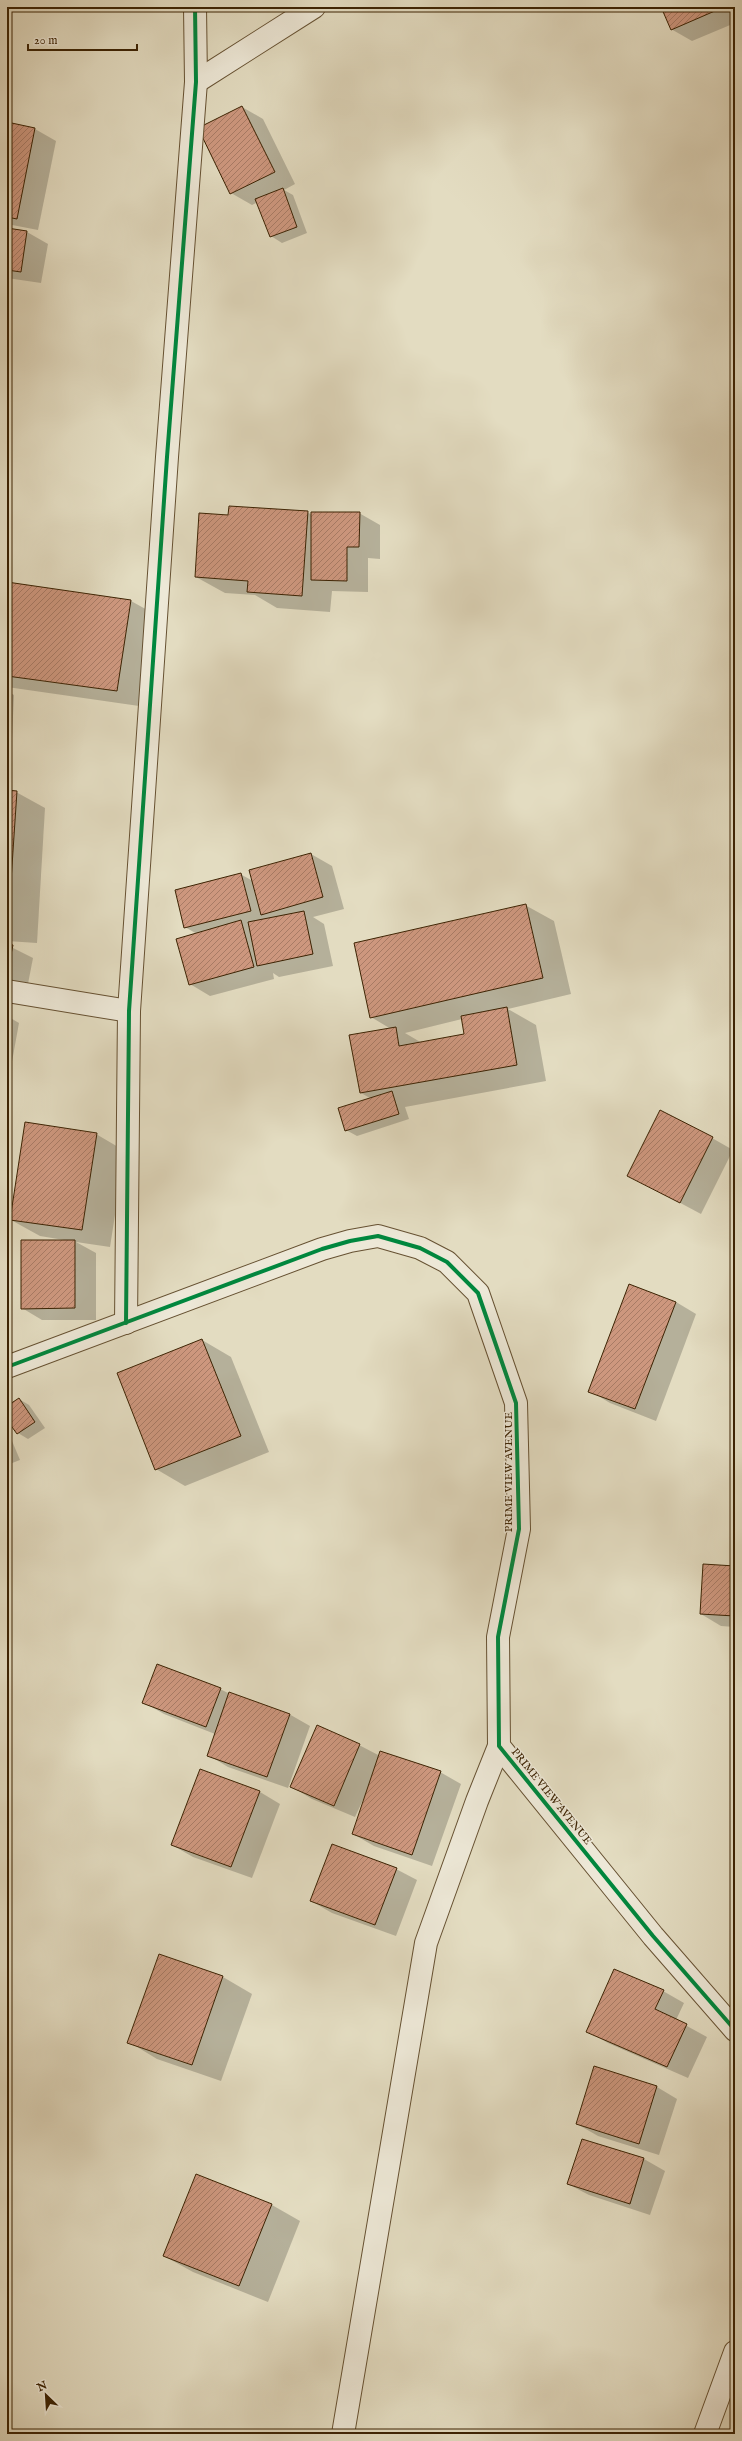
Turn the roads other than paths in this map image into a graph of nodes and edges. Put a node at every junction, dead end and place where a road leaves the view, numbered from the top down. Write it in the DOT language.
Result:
graph roads {
  1 [pos="195,7"];
  2 [pos="314,7"];
  3 [pos="196,82"];
  4 [pos="7,991"];
  5 [pos="129,1011"];
  6 [pos="126,1323"];
  7 [pos="7,1367"];
  8 [pos="499,1746"];
  9 [pos="735,2030"];
  10 [pos="735,2352"];
  11 [pos="343,2434"];
  12 [pos="705,2434"];
  1 -- 3 [label="street"];
  2 -- 3 [label="street"];
  3 -- 5 [label="street"];
  4 -- 5 [label="street"];
  5 -- 6 [label="street"];
  6 -- 7 [label="street, PRIME VIEW AVENUE"];
  6 -- 8 [label="street, PRIME VIEW AVENUE"];
  8 -- 9 [label="street, PRIME VIEW AVENUE"];
  8 -- 11 [label="street"];
  10 -- 12 [label="street"];
}
